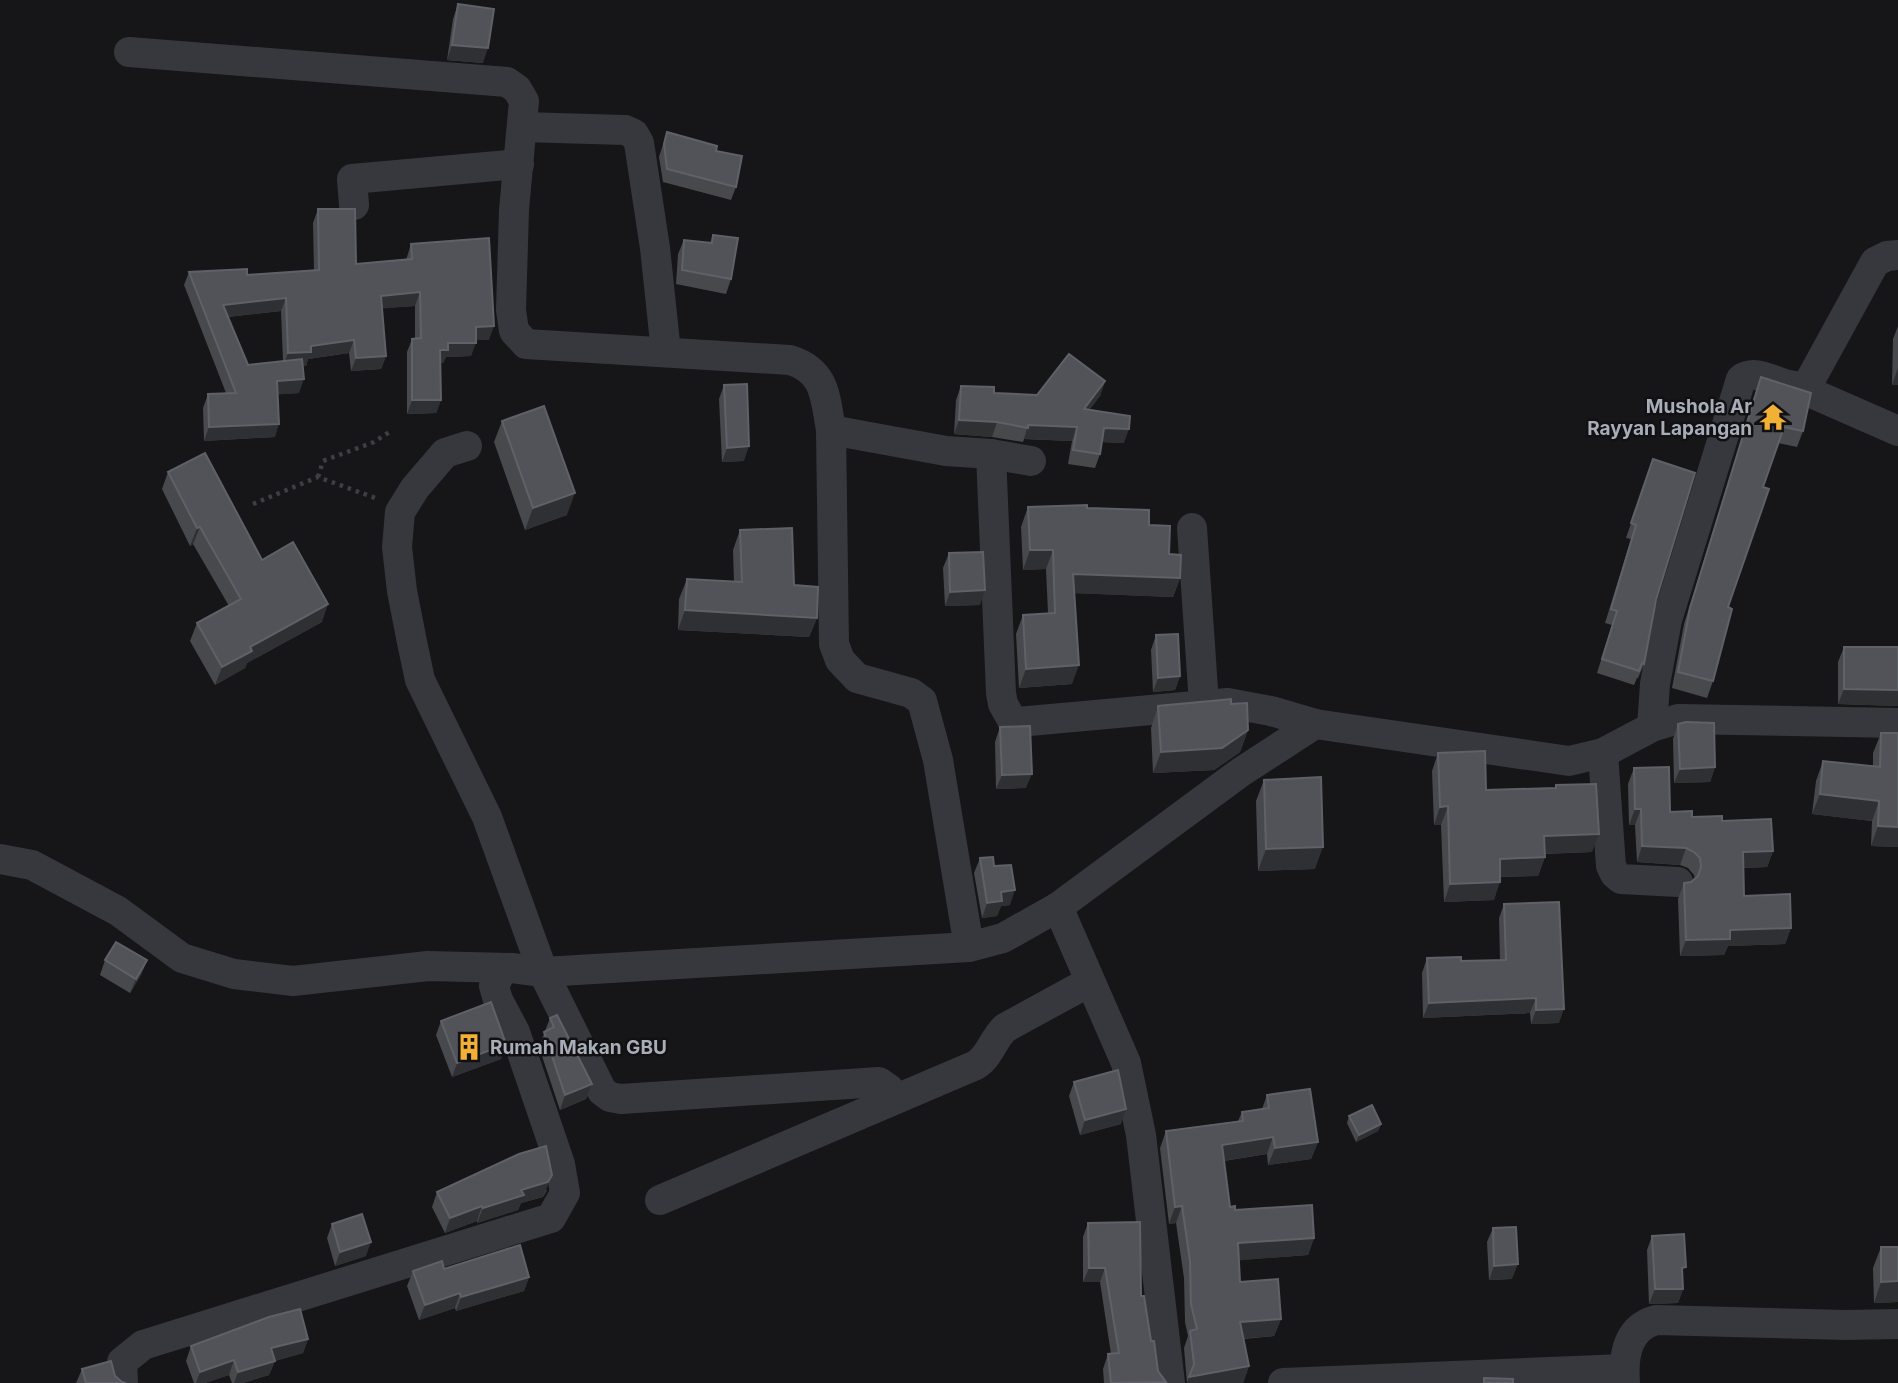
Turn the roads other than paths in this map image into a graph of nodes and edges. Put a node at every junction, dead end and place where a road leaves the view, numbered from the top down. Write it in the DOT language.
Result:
graph roads {
  1 [pos="129,51"];
  2 [pos="522,127"];
  3 [pos="519,164"];
  4 [pos="354,205"];
  5 [pos="1898,255"];
  6 [pos="666,352"];
  7 [pos="1800,388"];
  8 [pos="831,430"];
  9 [pos="1898,431"];
  10 [pos="467,446"];
  11 [pos="991,454"];
  12 [pos="1031,461"];
  13 [pos="1192,528"];
  14 [pos="1204,704"];
  15 [pos="1898,723"];
  16 [pos="1315,724"];
  17 [pos="1652,727"];
  18 [pos="1602,753"];
  19 [pos="0,859"];
  20 [pos="1678,883"];
  21 [pos="1058,907"];
  22 [pos="969,947"];
  23 [pos="503,968"];
  24 [pos="543,972"];
  25 [pos="1089,982"];
  26 [pos="891,1100"];
  27 [pos="660,1199"];
  28 [pos="1898,1324"];
  29 [pos="1624,1376"];
  30 [pos="123,1383"];
  31 [pos="1170,1383"];
  32 [pos="1283,1383"];
  1 -- 2 [label="street"];
  2 -- 3 [label="street"];
  2 -- 6 [label="street"];
  3 -- 4 [label="street"];
  3 -- 6 [label="street"];
  5 -- 7 [label="street"];
  6 -- 8 [label="street"];
  7 -- 9 [label="street"];
  7 -- 17 [label="street"];
  8 -- 11 [label="street"];
  8 -- 22 [label="street"];
  10 -- 24 [label="street"];
  11 -- 12 [label="street"];
  11 -- 14 [label="street"];
  13 -- 14 [label="street"];
  14 -- 16 [label="street"];
  15 -- 17 [label="street"];
  16 -- 18 [label="street"];
  16 -- 21 [label="street"];
  17 -- 18 [label="street"];
  18 -- 20 [label="street"];
  19 -- 23 [label="street"];
  21 -- 22 [label="street"];
  21 -- 25 [label="street"];
  22 -- 24 [label="street"];
  23 -- 24 [label="street"];
  23 -- 30 [label="street"];
  24 -- 26 [label="street"];
  25 -- 26 [label="street"];
  25 -- 31 [label="street"];
  26 -- 27 [label="street"];
  28 -- 29 [label="street"];
  29 -- 32 [label="street"];
}
